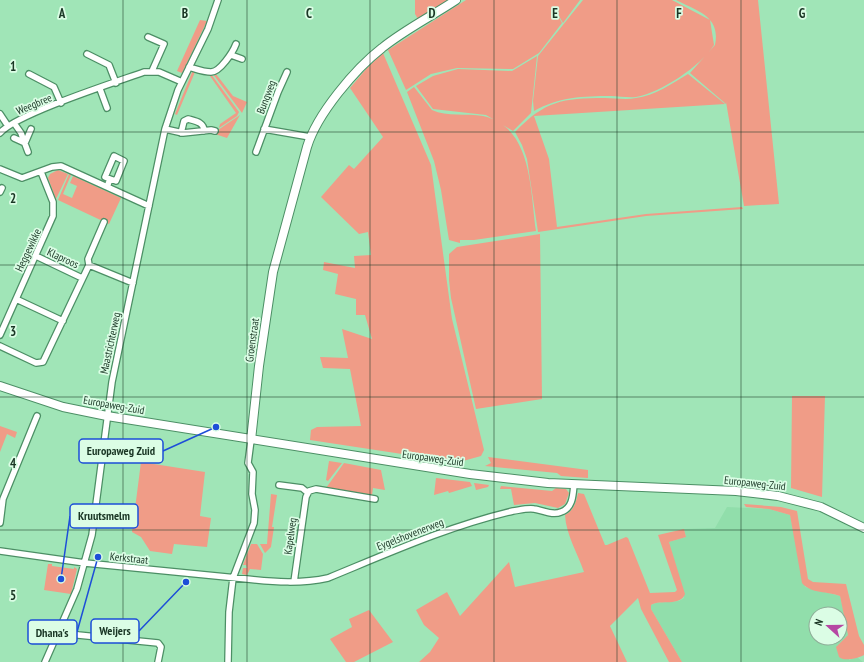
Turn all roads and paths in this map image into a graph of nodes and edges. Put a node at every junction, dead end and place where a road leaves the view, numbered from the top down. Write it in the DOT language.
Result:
graph roads {
  1 [pos="218,0"];
  2 [pos="456,0"];
  3 [pos="148,37"];
  4 [pos="236,44"];
  5 [pos="87,54"];
  6 [pos="231,55"];
  7 [pos="242,59"];
  8 [pos="189,67"];
  9 [pos="152,71"];
  10 [pos="287,72"];
  11 [pos="28,74"];
  12 [pos="182,82"];
  13 [pos="116,83"];
  14 [pos="100,88"];
  15 [pos="61,103"];
  16 [pos="107,108"];
  17 [pos="0,114"];
  18 [pos="14,123"];
  19 [pos="8,126"];
  20 [pos="31,129"];
  21 [pos="165,129"];
  22 [pos="264,129"];
  23 [pos="204,131"];
  24 [pos="215,131"];
  25 [pos="181,132"];
  26 [pos="0,133"];
  27 [pos="21,133"];
  28 [pos="28,136"];
  29 [pos="310,137"];
  30 [pos="14,138"];
  31 [pos="25,143"];
  32 [pos="28,152"];
  33 [pos="256,152"];
  34 [pos="0,169"];
  35 [pos="41,172"];
  36 [pos="110,179"];
  37 [pos="107,187"];
  38 [pos="150,206"];
  39 [pos="104,222"];
  40 [pos="36,256"];
  41 [pos="89,264"];
  42 [pos="82,278"];
  43 [pos="133,283"];
  44 [pos="16,299"];
  45 [pos="63,321"];
  46 [pos="0,335"];
  47 [pos="0,346"];
  48 [pos="0,386"];
  49 [pos="37,416"];
  50 [pos="107,416"];
  51 [pos="251,440"];
  52 [pos="574,484"];
  53 [pos="279,485"];
  54 [pos="308,493"];
  55 [pos="2,495"];
  56 [pos="375,499"];
  57 [pos="0,523"];
  58 [pos="864,528"];
  59 [pos="0,551"];
  60 [pos="84,563"];
  61 [pos="233,578"];
  62 [pos="294,582"];
  63 [pos="61,628"];
  64 [pos="45,662"];
  65 [pos="158,662"];
  66 [pos="228,662"];
  1 -- 8 [label="street, Maastrichterweg"];
  2 -- 29 [label="street, Groenstraat"];
  3 -- 9 [label="street"];
  4 -- 6 [label="street"];
  5 -- 13 [label="street"];
  6 -- 7 [label="street"];
  6 -- 8 [label="street"];
  8 -- 12 [label="street, Maastrichterweg"];
  9 -- 12 [label="street"];
  9 -- 13 [label="street, Weegbree"];
  10 -- 22 [label="street, Bungweg"];
  11 -- 15 [label="street, Weegbree"];
  12 -- 21 [label="street, Maastrichterweg"];
  13 -- 14 [label="street, Weegbree"];
  14 -- 15 [label="street, Weegbree"];
  14 -- 16 [label="street"];
  15 -- 18 [label="street, Weegbree"];
  17 -- 19 [label="street, Weegbree"];
  18 -- 19 [label="street, Weegbree"];
  18 -- 27 [label="street, Weegbree"];
  19 -- 26 [label="street, Weegbree"];
  20 -- 28 [label="street, Weegbree"];
  21 -- 25 [label="street"];
  21 -- 38 [label="street, Maastrichterweg"];
  22 -- 29 [label="street, Bungweg"];
  22 -- 33 [label="street, Bungweg"];
  23 -- 24 [label="street"];
  23 -- 25 [label="street"];
  23 -- 25 [label="street"];
  27 -- 28 [label="street, Weegbree"];
  27 -- 31 [label="street, Weegbree"];
  28 -- 31 [label="street, Weegbree"];
  29 -- 51 [label="street, Groenstraat"];
  30 -- 31 [label="street"];
  31 -- 32 [label="street, Weegbree"];
  34 -- 35 [label="street"];
  35 -- 37 [label="street"];
  35 -- 40 [label="street, Heggewikke"];
  36 -- 37 [label="street"];
  37 -- 38 [label="street"];
  38 -- 43 [label="street, Maastrichterweg"];
  39 -- 41 [label="street"];
  40 -- 42 [label="street, Klaproos"];
  40 -- 44 [label="street, Heggewikke"];
  41 -- 42 [label="street"];
  41 -- 43 [label="street"];
  42 -- 45 [label="street"];
  43 -- 50 [label="street, Maastrichterweg"];
  44 -- 45 [label="street"];
  44 -- 46 [label="street, Heggewikke"];
  45 -- 47 [label="street"];
  48 -- 50 [label="street, Europaweg-Zuid"];
  49 -- 55 [label="street"];
  50 -- 51 [label="street, Europaweg-Zuid"];
  50 -- 60 [label="street, Maastrichterweg"];
  51 -- 52 [label="street, Europaweg-Zuid"];
  51 -- 61 [label="street, Groenstraat"];
  52 -- 58 [label="street, Europaweg-Zuid"];
  52 -- 62 [label="street, Eygelshovenerweg"];
  53 -- 54 [label="street"];
  54 -- 56 [label="street"];
  54 -- 62 [label="street, Kapelweg"];
  55 -- 57 [label="street"];
  59 -- 60 [label="street, Kerkstraat"];
  60 -- 61 [label="street, Kerkstraat"];
  60 -- 63 [label="street, Maastrichterweg"];
  61 -- 62 [label="street, Eygelshovenerweg"];
  61 -- 66 [label="street, Groenstraat"];
  63 -- 64 [label="street, Maastrichterweg"];
  63 -- 65 [label="street"];
}
